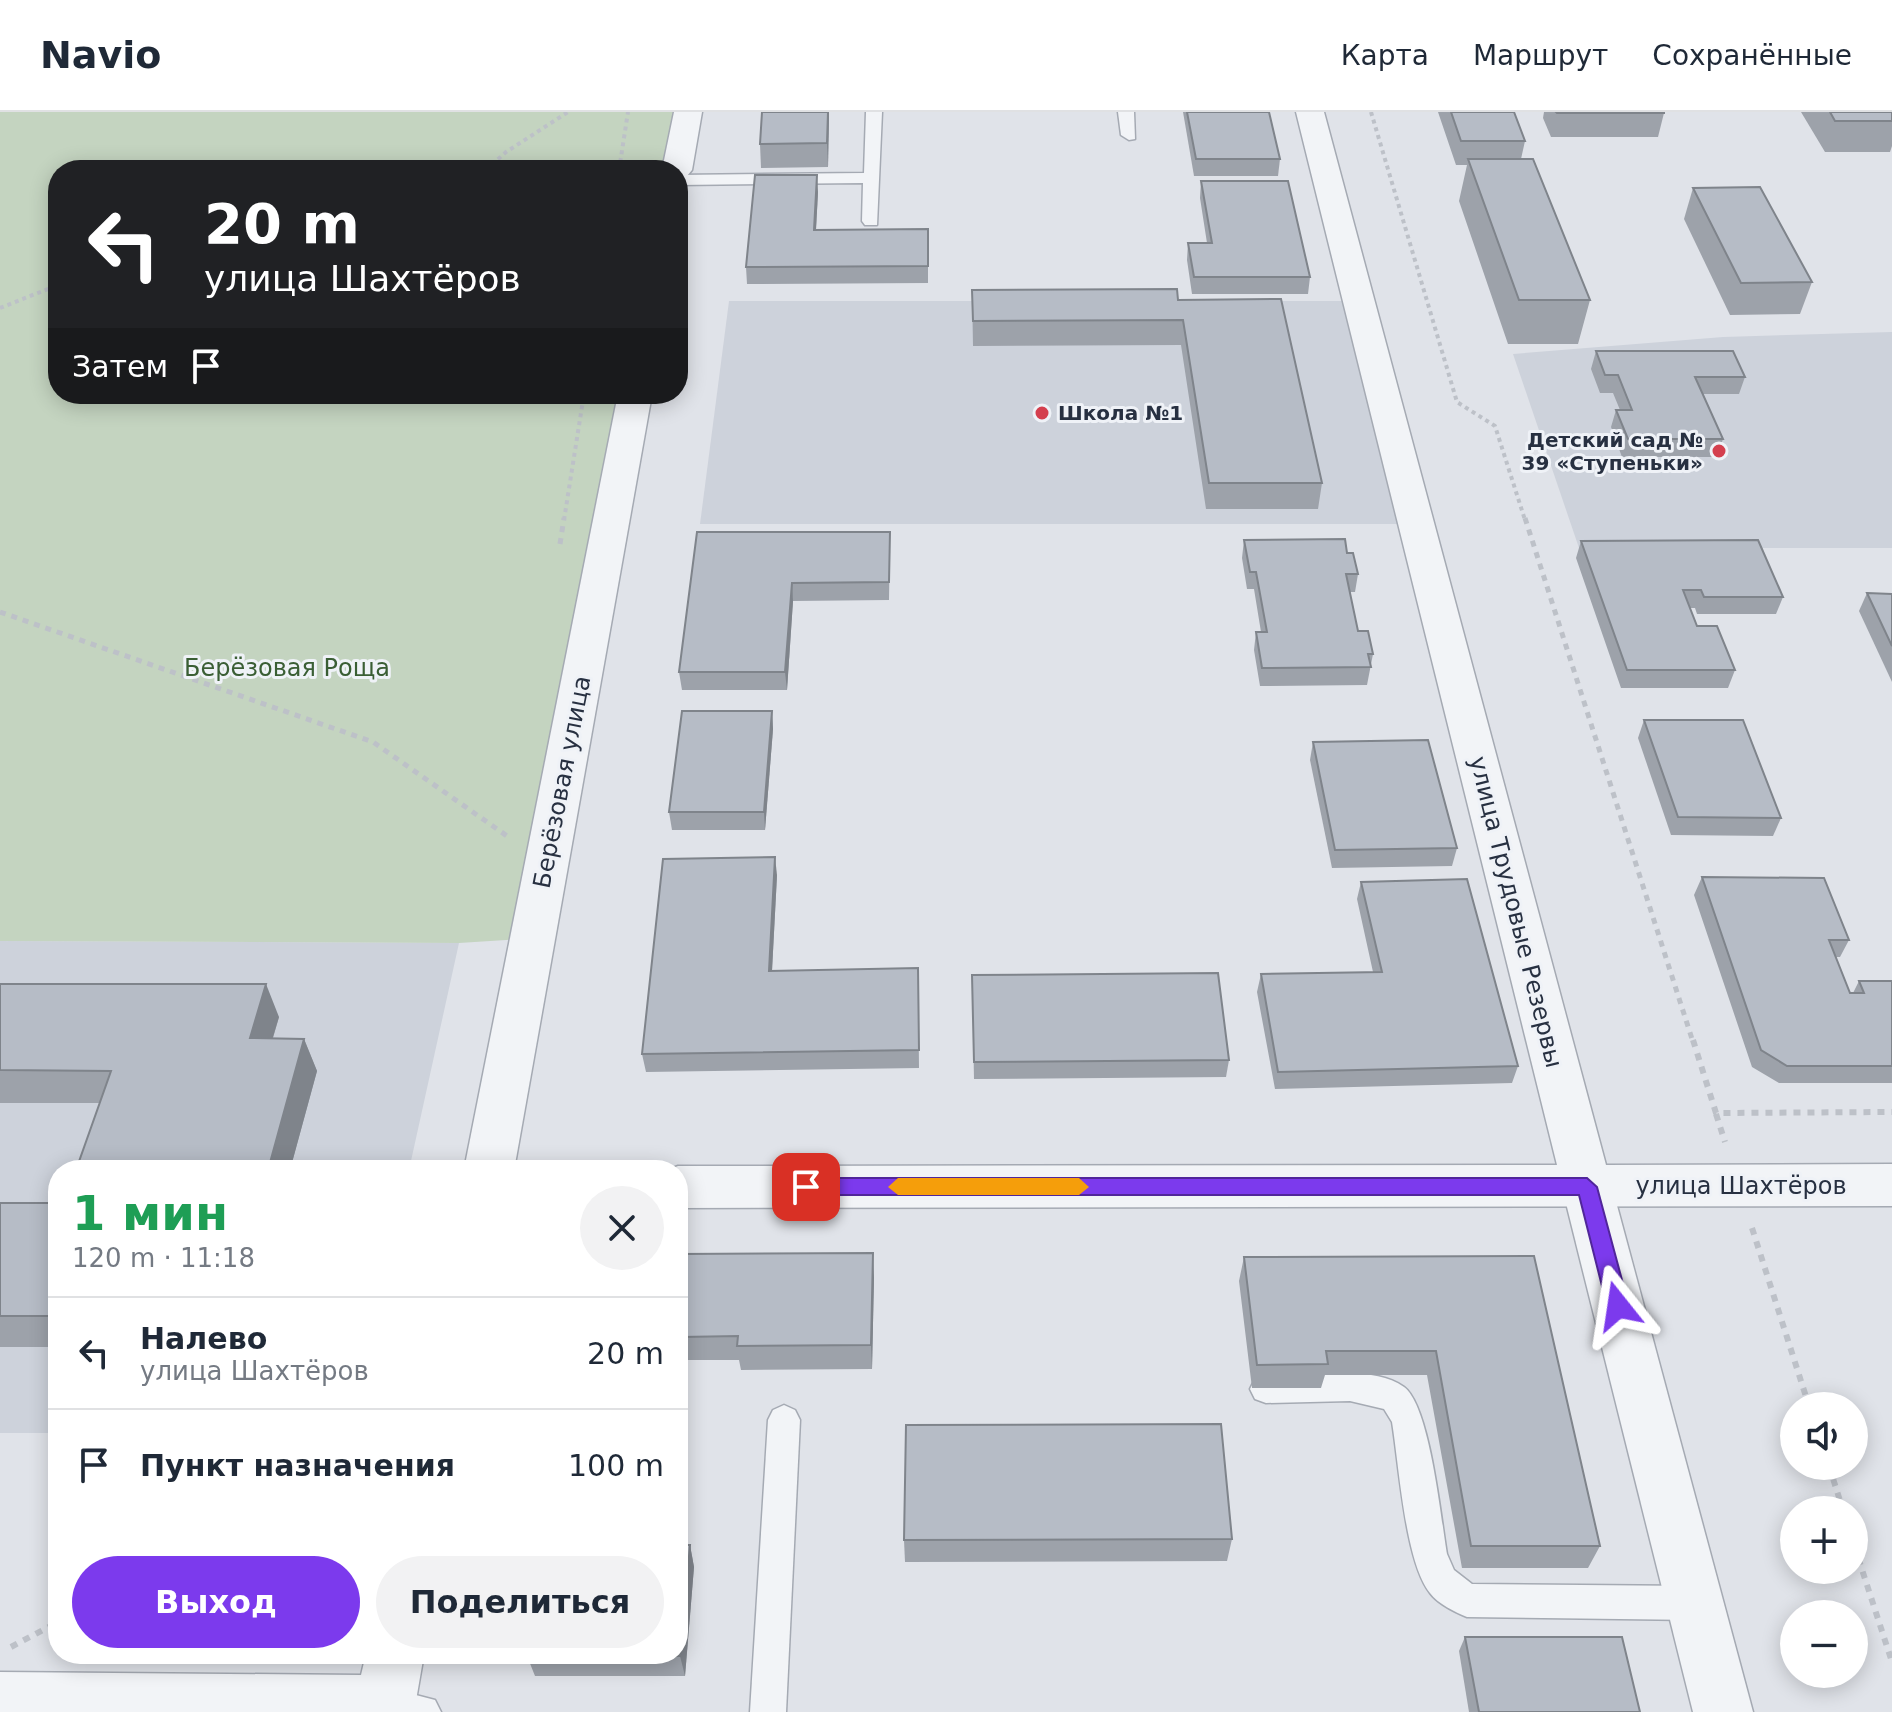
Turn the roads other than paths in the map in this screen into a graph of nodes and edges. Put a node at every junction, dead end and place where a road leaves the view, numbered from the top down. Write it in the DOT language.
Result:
graph roads {
  1 [pos="688,112"];
  2 [pos="874,112"];
  3 [pos="1126,112"];
  4 [pos="1310,112"];
  5 [pos="1129,135"];
  6 [pos="679,160"];
  7 [pos="872,178"];
  8 [pos="688,180"];
  9 [pos="871,221"];
  10 [pos="633,404"];
  11 [pos="491,1160"];
  12 [pos="1892,1185"];
  13 [pos="688,1187"];
  14 [pos="1587,1187"];
  15 [pos="1266,1389"];
  16 [pos="784,1420"];
  17 [pos="1695,1603"];
  18 [pos="397,1696"];
  19 [pos="0,1702"];
  20 [pos="69,1708"];
  21 [pos="768,1712"];
  22 [pos="1723,1712"];
  1 -- 6 [label="street"];
  2 -- 7 [label="lane"];
  3 -- 5 [label="lane"];
  4 -- 14 [label="street, улица Трудовые Резервы"];
  7 -- 8 [label="lane"];
  7 -- 9 [label="lane"];
  10 -- 11 [label="street, Берёзовая улица"];
  12 -- 14 [label="street, улица Шахтёров"];
  13 -- 14 [label="street, улица Шахтёров"];
  14 -- 17 [label="street, улица Трудовые Резервы"];
  15 -- 17 [label="lane"];
  16 -- 21 [label="lane"];
  17 -- 22 [label="street, улица Трудовые Резервы"];
  18 -- 20 [label="street"];
  19 -- 20 [label="street"];
}
